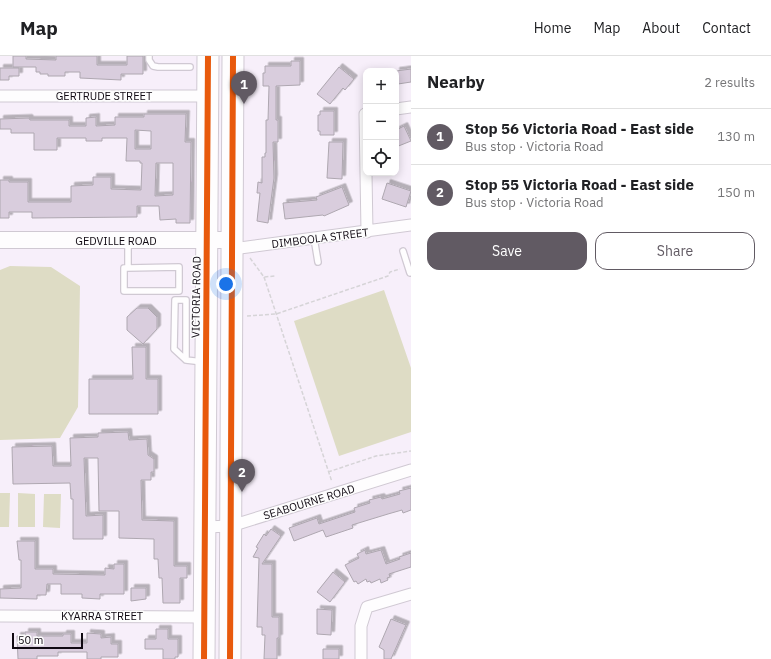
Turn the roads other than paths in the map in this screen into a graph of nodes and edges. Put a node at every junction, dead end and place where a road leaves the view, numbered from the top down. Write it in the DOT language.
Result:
graph roads {
  1 [pos="150,56"];
  2 [pos="208,56"];
  3 [pos="233,56"];
  4 [pos="190,67"];
  5 [pos="0,96"];
  6 [pos="208,96"];
  7 [pos="411,107"];
  8 [pos="399,109"];
  9 [pos="365,140"];
  10 [pos="411,225"];
  11 [pos="367,232"];
  12 [pos="314,238"];
  13 [pos="0,240"];
  14 [pos="233,240"];
  15 [pos="128,241"];
  16 [pos="208,241"];
  17 [pos="403,250"];
  18 [pos="318,262"];
  19 [pos="128,268"];
  20 [pos="410,273"];
  21 [pos="196,361"];
  22 [pos="411,470"];
  23 [pos="231,526"];
  24 [pos="205,527"];
  25 [pos="411,594"];
  26 [pos="0,616"];
  27 [pos="204,617"];
  28 [pos="204,659"];
  29 [pos="230,659"];
  30 [pos="361,659"];
  1 -- 4 [label="lane"];
  2 -- 6 [label="highway, VICTORIA ROAD"];
  3 -- 14 [label="highway"];
  5 -- 6 [label="street, GERTRUDE STREET"];
  6 -- 16 [label="highway, VICTORIA ROAD"];
  7 -- 8 [label="street"];
  9 -- 11 [label="street"];
  10 -- 11 [label="street, DIMBOOLA STREET"];
  11 -- 12 [label="street, DIMBOOLA STREET"];
  12 -- 14 [label="street, DIMBOOLA STREET"];
  12 -- 18 [label="lane"];
  13 -- 15 [label="street, GEDVILLE ROAD"];
  14 -- 16 [label="street, GEDVILLE ROAD"];
  14 -- 23 [label="highway"];
  15 -- 16 [label="street, GEDVILLE ROAD"];
  15 -- 19 [label="lane"];
  16 -- 21 [label="highway, VICTORIA ROAD"];
  17 -- 20 [label="lane"];
  19 -- 19 [label="lane"];
  21 -- 21 [label="lane"];
  21 -- 24 [label="highway, VICTORIA ROAD"];
  22 -- 23 [label="street, SEABOURNE ROAD"];
  23 -- 24 [label="street, SEABOURNE ROAD"];
  23 -- 29 [label="highway"];
  24 -- 27 [label="highway, VICTORIA ROAD"];
  25 -- 30 [label="street"];
  26 -- 27 [label="street, KYARRA STREET"];
  27 -- 28 [label="highway, VICTORIA ROAD"];
}
